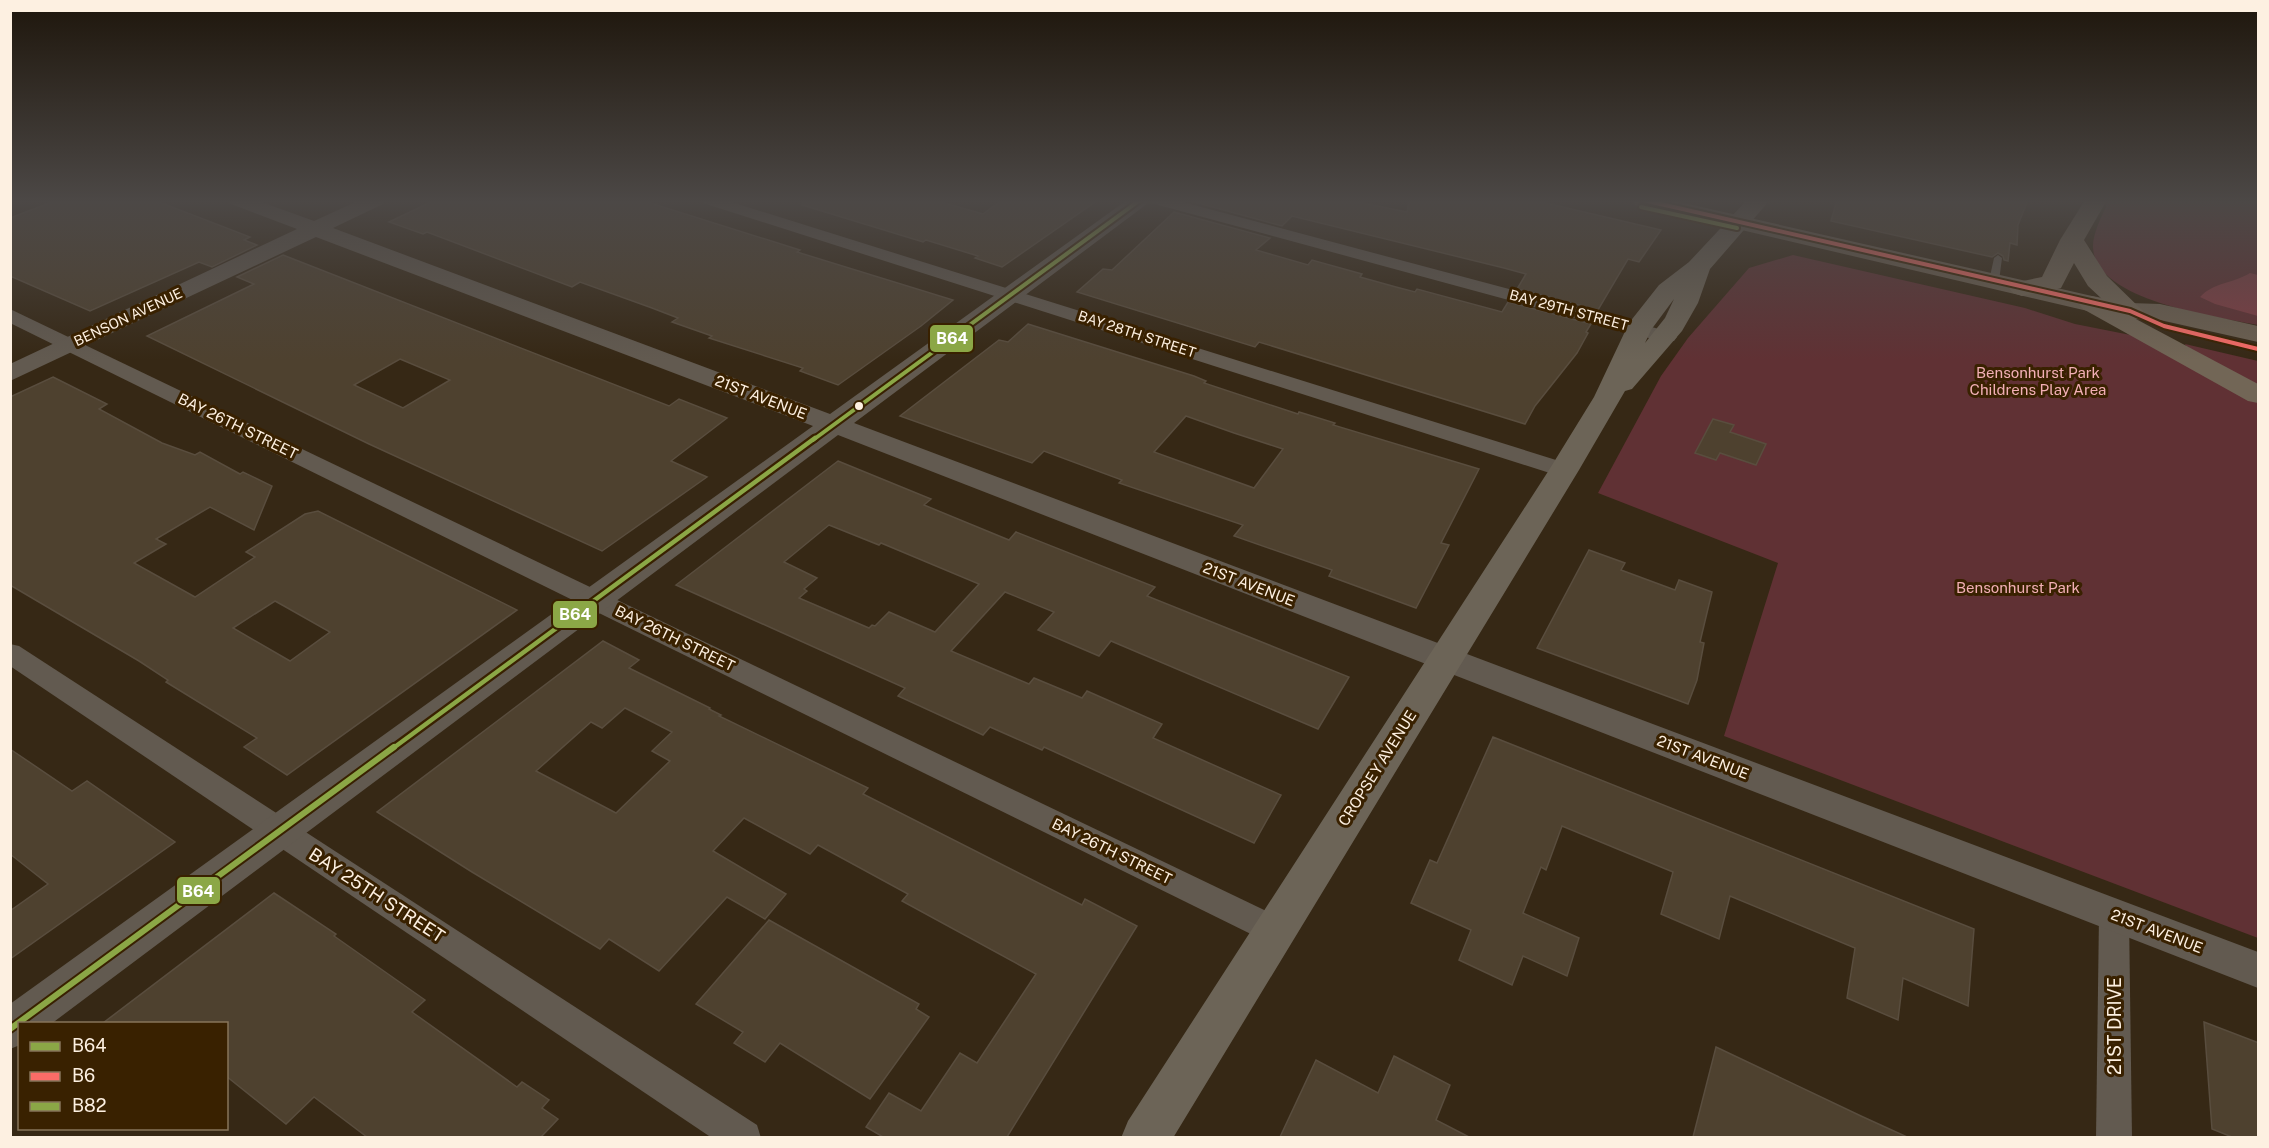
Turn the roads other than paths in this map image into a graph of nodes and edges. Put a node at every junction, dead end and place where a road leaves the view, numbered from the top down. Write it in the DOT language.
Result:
graph roads {
  1 [pos="263,254"];
  2 [pos="379,254"];
  3 [pos="881,254"];
  4 [pos="1067,254"];
  5 [pos="1358,254"];
  6 [pos="1710,254"];
  7 [pos="1910,254"];
  8 [pos="2066,254"];
  9 [pos="2080,254"];
  10 [pos="1698,267"];
  11 [pos="2022,288"];
  12 [pos="1012,294"];
  13 [pos="2092,304"];
  14 [pos="2130,311"];
  15 [pos="10,315"];
  16 [pos="1638,328"];
  17 [pos="2259,334"];
  18 [pos="1667,337"];
  19 [pos="71,345"];
  20 [pos="2259,349"];
  21 [pos="10,374"];
  22 [pos="2259,395"];
  23 [pos="1608,398"];
  24 [pos="835,425"];
  25 [pos="1564,470"];
  26 [pos="596,600"];
  27 [pos="10,653"];
  28 [pos="1446,659"];
  29 [pos="281,832"];
  30 [pos="2114,915"];
  31 [pos="1274,930"];
  32 [pos="2259,970"];
  33 [pos="20,1022"];
  34 [pos="744,1137"];
  35 [pos="1145,1137"];
  36 [pos="2114,1137"];
  1 -- 19 [label="street, BENSON AVENUE"];
  2 -- 24 [label="street, 21ST AVENUE"];
  3 -- 12 [label="street, BAY 28TH STREET"];
  4 -- 12 [label="street"];
  5 -- 16 [label="street, BAY 29TH STREET"];
  6 -- 10 [label="main road, CROPSEY AVENUE"];
  7 -- 11 [label="main road"];
  8 -- 11 [label="highway"];
  9 -- 14 [label="highway"];
  10 -- 16 [label="main road, CROPSEY AVENUE"];
  10 -- 18 [label="main road, CROPSEY AVENUE"];
  11 -- 13 [label="main road"];
  12 -- 24 [label="street"];
  12 -- 25 [label="street, BAY 28TH STREET"];
  13 -- 14 [label="main road"];
  13 -- 22 [label="highway"];
  14 -- 17 [label="main road"];
  14 -- 20 [label="main road"];
  15 -- 19 [label="street, BAY 26TH STREET"];
  16 -- 18 [label="street, BAY 29TH STREET"];
  16 -- 23 [label="main road, CROPSEY AVENUE"];
  18 -- 23 [label="main road, CROPSEY AVENUE"];
  19 -- 21 [label="street, BENSON AVENUE"];
  19 -- 26 [label="street, BAY 26TH STREET"];
  23 -- 25 [label="main road, CROPSEY AVENUE"];
  24 -- 26 [label="street"];
  24 -- 28 [label="street, 21ST AVENUE"];
  25 -- 28 [label="main road, CROPSEY AVENUE"];
  26 -- 29 [label="street"];
  26 -- 31 [label="street, BAY 26TH STREET"];
  27 -- 29 [label="street, BAY 25TH STREET"];
  28 -- 30 [label="street, 21ST AVENUE"];
  28 -- 31 [label="main road, CROPSEY AVENUE"];
  29 -- 33 [label="street"];
  29 -- 34 [label="street, BAY 25TH STREET"];
  30 -- 32 [label="street, 21ST AVENUE"];
  30 -- 36 [label="street, 21ST DRIVE"];
  31 -- 35 [label="main road, CROPSEY AVENUE"];
}
